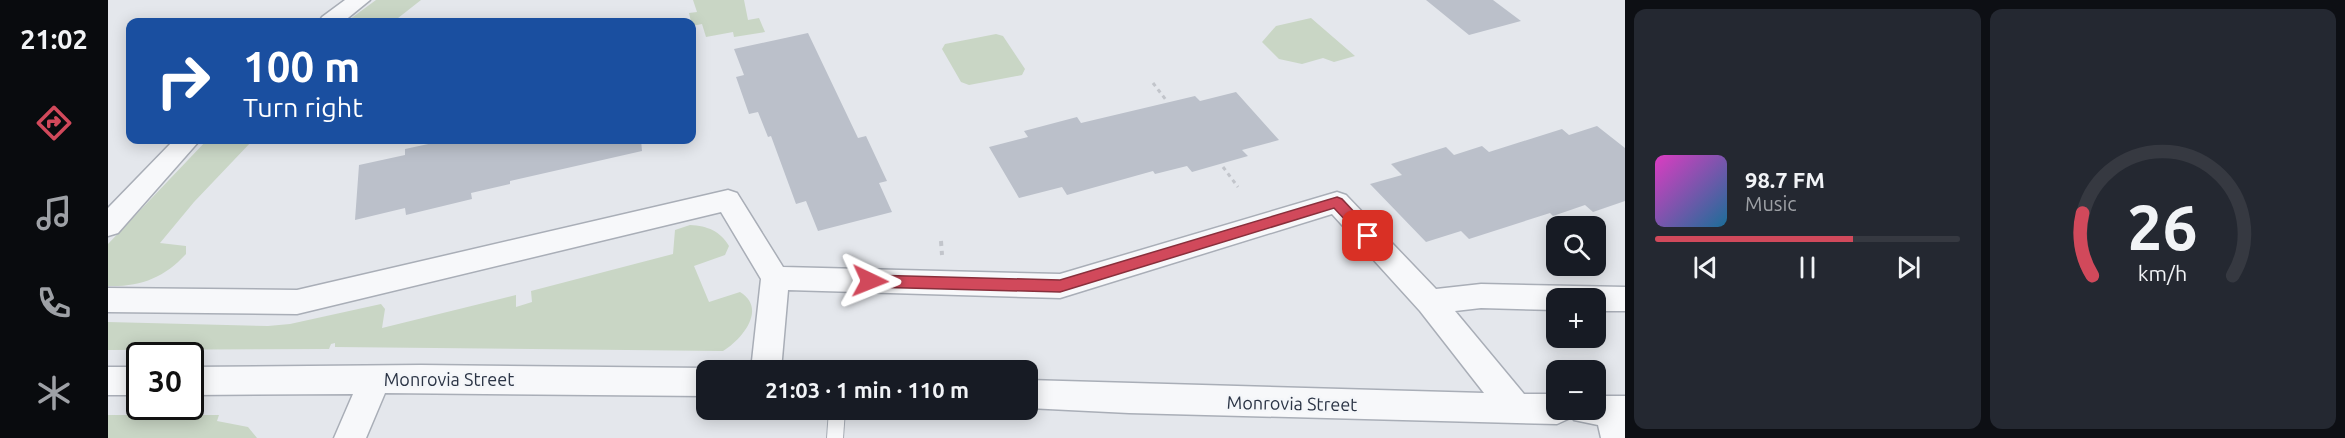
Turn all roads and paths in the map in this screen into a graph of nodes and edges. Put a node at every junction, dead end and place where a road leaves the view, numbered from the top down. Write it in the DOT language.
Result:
graph roads {
  1 [pos="359,0"];
  2 [pos="335,18"];
  3 [pos="1153,83"];
  4 [pos="1166,100"];
  5 [pos="184,144"];
  6 [pos="1223,167"];
  7 [pos="1238,188"];
  8 [pos="108,225"];
  9 [pos="775,279"];
  10 [pos="1625,299"];
  11 [pos="108,300"];
  12 [pos="1430,302"];
  13 [pos="767,360"];
  14 [pos="375,379"];
  15 [pos="108,381"];
  16 [pos="126,381"];
  17 [pos="204,381"];
  18 [pos="696,382"];
  19 [pos="1038,394"];
  20 [pos="1515,407"];
  21 [pos="1546,408"];
  22 [pos="836,420"];
  23 [pos="350,438"];
  24 [pos="835,438"];
  1 -- 2 [label="street"];
  3 -- 4 [label="path"];
  5 -- 8 [label="street"];
  6 -- 7 [label="path"];
  9 -- 11 [label="street"];
  9 -- 12 [label="street"];
  9 -- 13 [label="street"];
  10 -- 12 [label="street"];
  12 -- 20 [label="street"];
  14 -- 17 [label="street, Monrovia Street"];
  14 -- 18 [label="street, Monrovia Street"];
  14 -- 23 [label="street"];
  15 -- 16 [label="street"];
  19 -- 20 [label="street, Monrovia Street"];
  20 -- 21 [label="street, Monrovia Street"];
  22 -- 24 [label="lane"];
}
